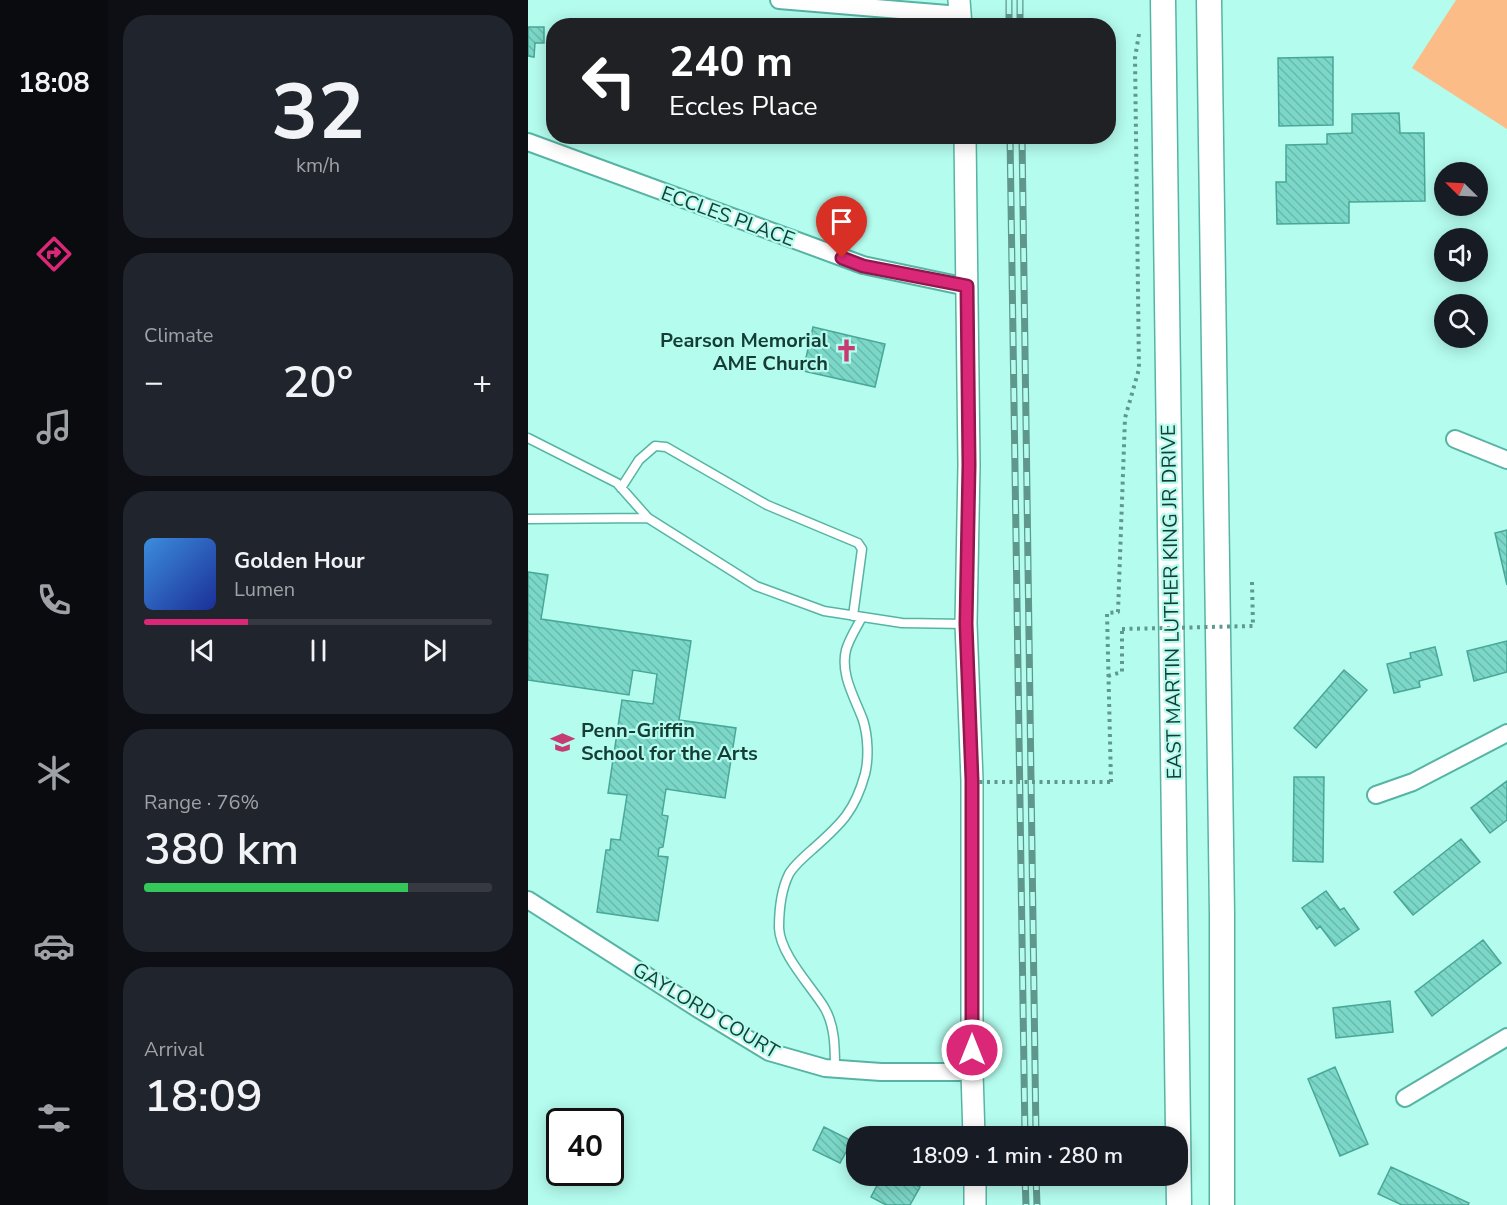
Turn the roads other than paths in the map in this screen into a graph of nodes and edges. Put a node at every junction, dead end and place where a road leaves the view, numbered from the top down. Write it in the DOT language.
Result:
graph roads {
  1 [pos="778,0"];
  2 [pos="1163,0"];
  3 [pos="1209,0"];
  4 [pos="960,13"];
  5 [pos="528,142"];
  6 [pos="965,144"];
  7 [pos="967,286"];
  8 [pos="528,438"];
  9 [pos="1455,439"];
  10 [pos="1507,460"];
  11 [pos="621,488"];
  12 [pos="648,518"];
  13 [pos="528,519"];
  14 [pos="857,616"];
  15 [pos="966,624"];
  16 [pos="1507,734"];
  17 [pos="1376,795"];
  18 [pos="528,900"];
  19 [pos="1507,1037"];
  20 [pos="835,1069"];
  21 [pos="972,1072"];
  22 [pos="1405,1098"];
  23 [pos="974,1126"];
  24 [pos="975,1186"];
  25 [pos="975,1205"];
  26 [pos="1179,1205"];
  27 [pos="1222,1205"];
  1 -- 4 [label="street"];
  2 -- 26 [label="main road, EAST MARTIN LUTHER KING JR DRIVE"];
  3 -- 27 [label="main road"];
  5 -- 7 [label="street, ECCLES PLACE"];
  6 -- 7 [label="street"];
  7 -- 15 [label="street"];
  8 -- 11 [label="lane"];
  9 -- 10 [label="street"];
  11 -- 12 [label="lane"];
  11 -- 14 [label="lane"];
  12 -- 13 [label="lane"];
  12 -- 14 [label="lane"];
  14 -- 15 [label="lane"];
  14 -- 20 [label="lane"];
  15 -- 21 [label="street"];
  16 -- 17 [label="street"];
  18 -- 20 [label="street, GAYLORD COURT"];
  19 -- 22 [label="street"];
  20 -- 21 [label="street, GAYLORD COURT"];
  21 -- 23 [label="street"];
  24 -- 25 [label="street"];
}
